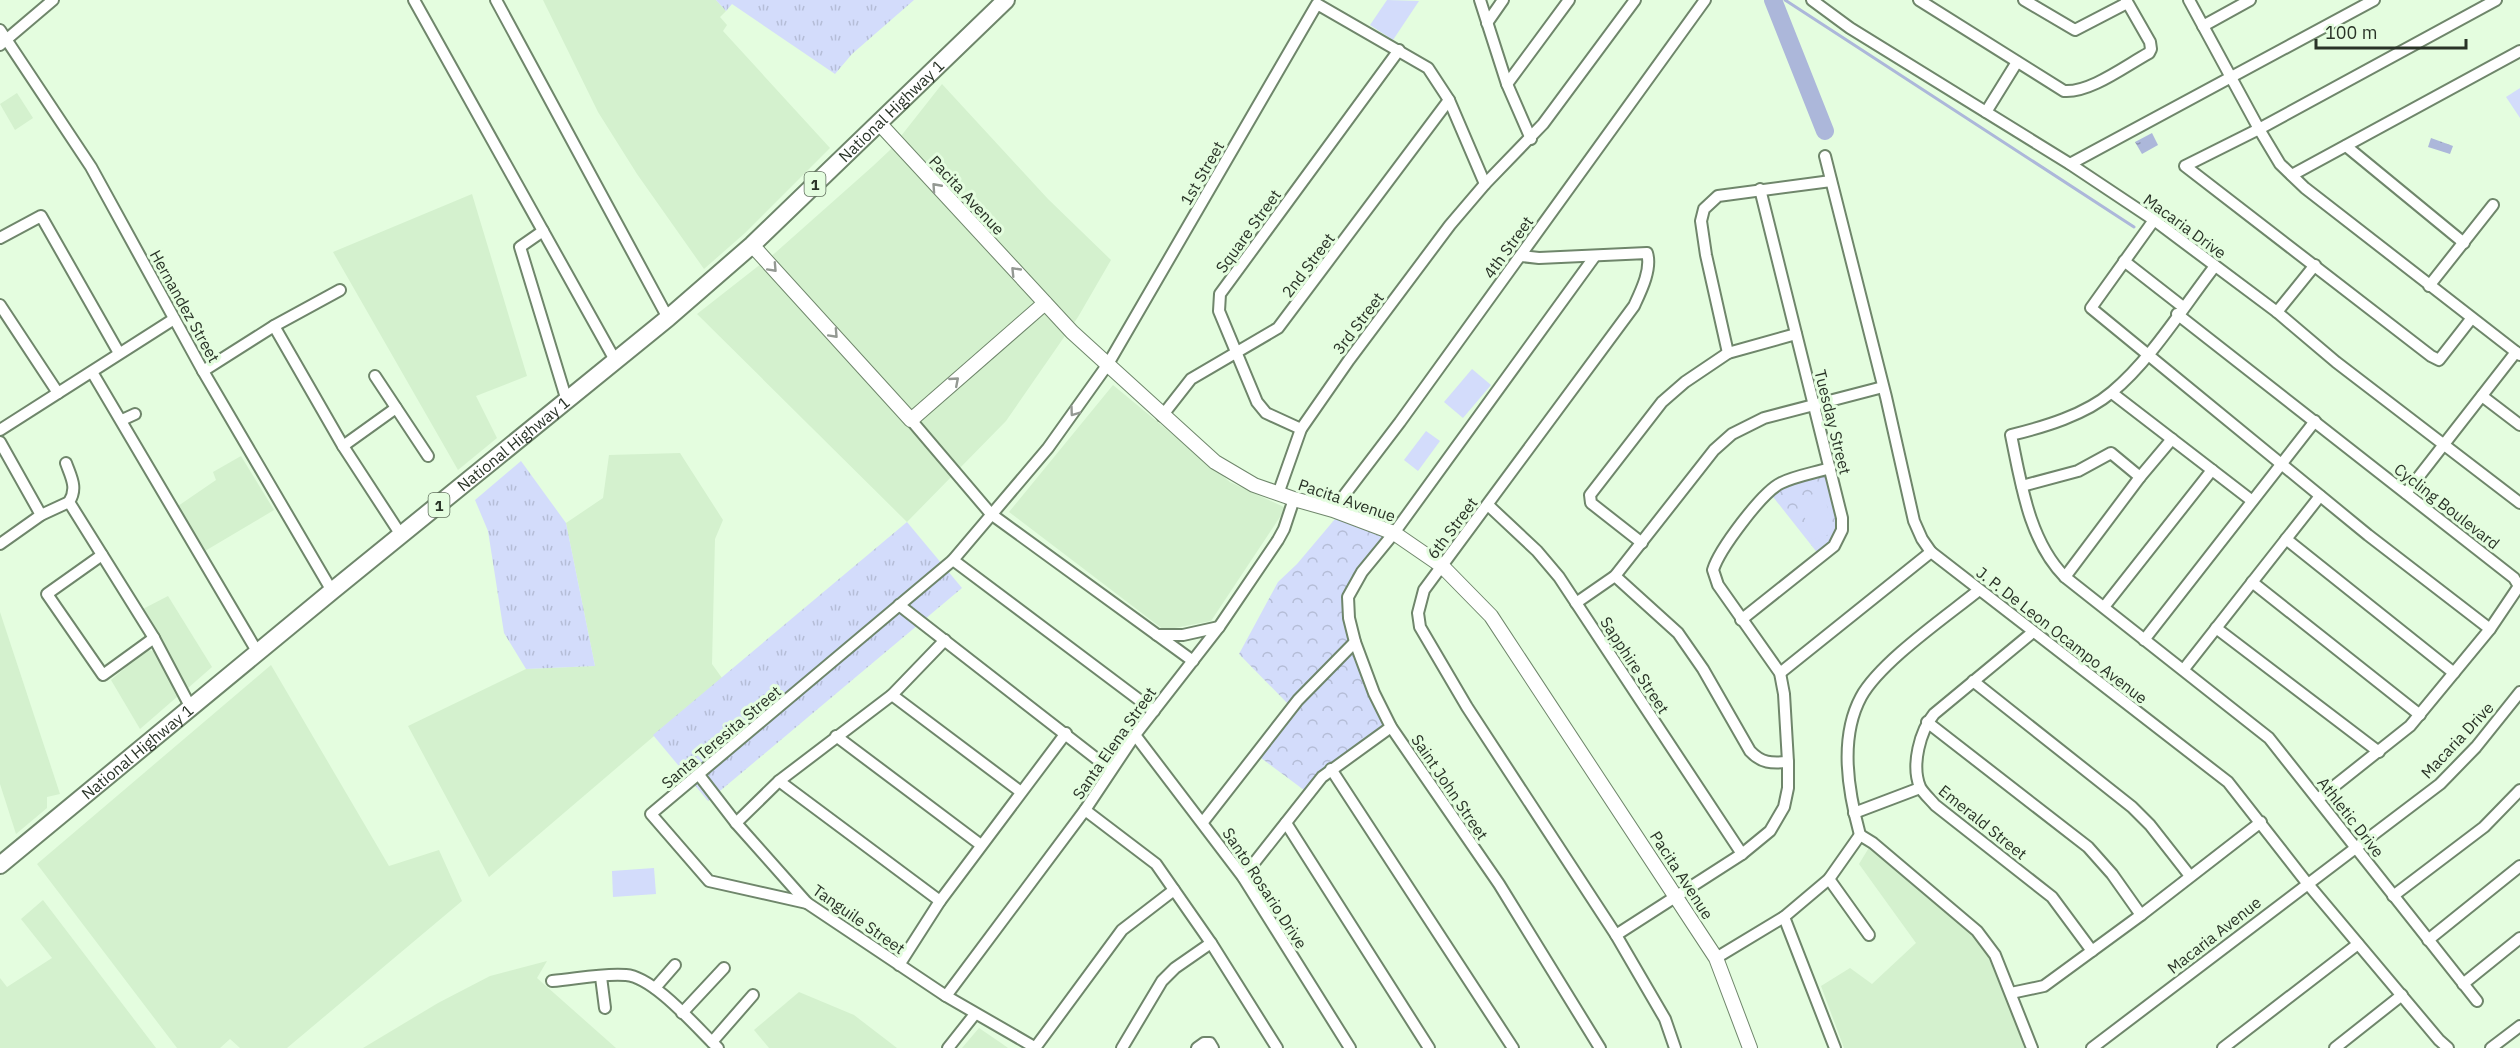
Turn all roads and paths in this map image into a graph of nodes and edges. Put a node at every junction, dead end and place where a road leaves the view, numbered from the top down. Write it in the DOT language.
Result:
graph roads {
  1 [pos="53,0"];
  2 [pos="414,0"];
  3 [pos="496,0"];
  4 [pos="1006,0"];
  5 [pos="1480,0"];
  6 [pos="1503,0"];
  7 [pos="1569,0"];
  8 [pos="1635,0"];
  9 [pos="1705,0"];
  10 [pos="1812,0"];
  11 [pos="1919,0"];
  12 [pos="2024,0"];
  13 [pos="2189,0"];
  14 [pos="2250,0"];
  15 [pos="2374,0"];
  16 [pos="2496,0"];
  17 [pos="2126,1"];
  18 [pos="1487,23"];
  19 [pos="2203,26"];
  20 [pos="0,30"];
  21 [pos="3,42"];
  22 [pos="1399,50"];
  23 [pos="2520,51"];
  24 [pos="2017,62"];
  25 [pos="2230,77"];
  26 [pos="1507,84"];
  27 [pos="1449,100"];
  28 [pos="1986,112"];
  29 [pos="879,123"];
  30 [pos="2259,129"];
  31 [pos="1531,139"];
  32 [pos="2346,146"];
  33 [pos="1825,156"];
  34 [pos="2070,164"];
  35 [pos="2292,175"];
  36 [pos="1831,181"];
  37 [pos="1485,184"];
  38 [pos="1760,189"];
  39 [pos="2493,205"];
  40 [pos="2154,220"];
  41 [pos="543,231"];
  42 [pos="0,238"];
  43 [pos="2464,243"];
  44 [pos="752,245"];
  45 [pos="1521,256"];
  46 [pos="1595,256"];
  47 [pos="2124,261"];
  48 [pos="2316,265"];
  49 [pos="2214,266"];
  50 [pos="2428,286"];
  51 [pos="340,290"];
  52 [pos="1045,303"];
  53 [pos="0,305"];
  54 [pos="2180,311"];
  55 [pos="2277,312"];
  56 [pos="668,318"];
  57 [pos="174,319"];
  58 [pos="2471,319"];
  59 [pos="274,326"];
  60 [pos="1796,334"];
  61 [pos="119,353"];
  62 [pos="1235,353"];
  63 [pos="1728,353"];
  64 [pos="2518,354"];
  65 [pos="2147,355"];
  66 [pos="615,360"];
  67 [pos="1108,364"];
  68 [pos="203,371"];
  69 [pos="92,372"];
  70 [pos="375,376"];
  71 [pos="1883,387"];
  72 [pos="58,393"];
  73 [pos="2112,393"];
  74 [pos="2482,396"];
  75 [pos="567,402"];
  76 [pos="1814,405"];
  77 [pos="396,408"];
  78 [pos="135,414"];
  79 [pos="1162,416"];
  80 [pos="122,420"];
  81 [pos="911,420"];
  82 [pos="2315,421"];
  83 [pos="2520,425"];
  84 [pos="1300,429"];
  85 [pos="0,430"];
  86 [pos="2172,439"];
  87 [pos="0,442"];
  88 [pos="2444,445"];
  89 [pos="344,446"];
  90 [pos="428,456"];
  91 [pos="2281,462"];
  92 [pos="66,463"];
  93 [pos="1830,468"];
  94 [pos="2212,470"];
  95 [pos="2140,477"];
  96 [pos="2022,486"];
  97 [pos="2406,493"];
  98 [pos="1278,494"];
  99 [pos="2320,496"];
  100 [pos="1294,499"];
  101 [pos="2251,500"];
  102 [pos="69,502"];
  103 [pos="2520,503"];
  104 [pos="1488,505"];
  105 [pos="1333,510"];
  106 [pos="991,514"];
  107 [pos="41,516"];
  108 [pos="1394,533"];
  109 [pos="402,536"];
  110 [pos="2286,539"];
  111 [pos="1642,543"];
  112 [pos="0,544"];
  113 [pos="1931,552"];
  114 [pos="102,555"];
  115 [pos="953,560"];
  116 [pos="1442,566"];
  117 [pos="1615,576"];
  118 [pos="2065,577"];
  119 [pos="2252,582"];
  120 [pos="1979,590"];
  121 [pos="332,591"];
  122 [pos="1576,603"];
  123 [pos="899,605"];
  124 [pos="2104,607"];
  125 [pos="1741,620"];
  126 [pos="1219,627"];
  127 [pos="2216,628"];
  128 [pos="2490,629"];
  129 [pos="2033,632"];
  130 [pos="1156,635"];
  131 [pos="154,639"];
  132 [pos="945,640"];
  133 [pos="2144,640"];
  134 [pos="1355,642"];
  135 [pos="258,652"];
  136 [pos="1193,661"];
  137 [pos="2184,669"];
  138 [pos="1780,673"];
  139 [pos="2454,673"];
  140 [pos="1973,681"];
  141 [pos="2520,692"];
  142 [pos="892,695"];
  143 [pos="191,708"];
  144 [pos="1154,711"];
  145 [pos="2420,715"];
  146 [pos="1928,722"];
  147 [pos="1391,727"];
  148 [pos="1066,733"];
  149 [pos="1135,735"];
  150 [pos="836,736"];
  151 [pos="2379,752"];
  152 [pos="1788,762"];
  153 [pos="1331,769"];
  154 [pos="1111,770"];
  155 [pos="699,775"];
  156 [pos="779,781"];
  157 [pos="1920,788"];
  158 [pos="2520,790"];
  159 [pos="1021,792"];
  160 [pos="2318,799"];
  161 [pos="1085,810"];
  162 [pos="1854,813"];
  163 [pos="1203,822"];
  164 [pos="2261,822"];
  165 [pos="1286,823"];
  166 [pos="736,824"];
  167 [pos="1860,835"];
  168 [pos="981,845"];
  169 [pos="2356,848"];
  170 [pos="1742,854"];
  171 [pos="0,865"];
  172 [pos="2520,866"];
  173 [pos="2190,876"];
  174 [pos="1242,877"];
  175 [pos="1829,879"];
  176 [pos="2307,883"];
  177 [pos="1174,890"];
  178 [pos="2394,896"];
  179 [pos="1677,897"];
  180 [pos="940,901"];
  181 [pos="807,903"];
  182 [pos="2141,915"];
  183 [pos="1784,917"];
  184 [pos="1616,935"];
  185 [pos="1869,935"];
  186 [pos="2520,938"];
  187 [pos="2428,940"];
  188 [pos="1211,943"];
  189 [pos="2358,944"];
  190 [pos="2092,951"];
  191 [pos="1716,958"];
  192 [pos="675,965"];
  193 [pos="899,965"];
  194 [pos="724,968"];
  195 [pos="601,977"];
  196 [pos="552,981"];
  197 [pos="2463,984"];
  198 [pos="655,988"];
  199 [pos="2011,993"];
  200 [pos="753,995"];
  201 [pos="2402,995"];
  202 [pos="946,996"];
  203 [pos="2477,1001"];
  204 [pos="605,1008"];
  205 [pos="682,1013"];
  206 [pos="975,1014"];
  207 [pos="2518,1030"];
  208 [pos="715,1045"];
  209 [pos="948,1048"];
  210 [pos="1036,1048"];
  211 [pos="1122,1048"];
  212 [pos="1197,1048"];
  213 [pos="1213,1048"];
  214 [pos="1277,1048"];
  215 [pos="1350,1048"];
  216 [pos="1429,1048"];
  217 [pos="1513,1048"];
  218 [pos="1600,1048"];
  219 [pos="1675,1048"];
  220 [pos="1750,1048"];
  221 [pos="1835,1048"];
  222 [pos="2032,1048"];
  223 [pos="2094,1048"];
  224 [pos="2223,1048"];
  225 [pos="2335,1048"];
  226 [pos="2448,1048"];
  227 [pos="2491,1048"];
  1 -- 21 [label="street"];
  2 -- 41 [label="street"];
  3 -- 56 [label="street"];
  4 -- 29 [label="highway, National Highway 1 / 1"];
  5 -- 18 [label="street"];
  6 -- 18 [label="street"];
  7 -- 26 [label="street"];
  8 -- 31 [label="street, 3rd Street"];
  9 -- 45 [label="street, 4th Street"];
  10 -- 28 [label="street, Macaria Drive"];
  11 -- 24 [label="street"];
  12 -- 17 [label="street"];
  13 -- 19 [label="street"];
  14 -- 19 [label="street"];
  15 -- 25 [label="street"];
  16 -- 30 [label="street"];
  17 -- 24 [label="street"];
  18 -- 26 [label="street"];
  19 -- 25 [label="street"];
  20 -- 21 [label="street, Hernandez Street"];
  21 -- 57 [label="street, Hernandez Street"];
  22 -- 27 [label="street, 1st Street"];
  22 -- 62 [label="street, Square Street"];
  22 -- 67 [label="street, 1st Street"];
  23 -- 32 [label="street"];
  24 -- 28 [label="street"];
  25 -- 30 [label="street"];
  25 -- 34 [label="street"];
  26 -- 31 [label="street"];
  27 -- 37 [label="street, 1st Street"];
  27 -- 62 [label="street, 2nd Street"];
  28 -- 34 [label="street, Macaria Drive"];
  29 -- 44 [label="highway, National Highway 1 / 1"];
  52 -- 29 [label="main road, Pacita Avenue, one-way"];
  30 -- 35 [label="street"];
  30 -- 48 [label="street"];
  31 -- 37 [label="street, 3rd Street"];
  32 -- 35 [label="street"];
  32 -- 43 [label="street"];
  33 -- 36 [label="street, J. P. De Leon Ocampo Avenue"];
  34 -- 40 [label="street, Macaria Drive"];
  35 -- 50 [label="street"];
  36 -- 38 [label="street"];
  36 -- 71 [label="street, J. P. De Leon Ocampo Avenue"];
  37 -- 84 [label="street, 3rd Street"];
  38 -- 60 [label="street, Tuesday Street"];
  38 -- 63 [label="street"];
  39 -- 43 [label="street"];
  40 -- 47 [label="street"];
  40 -- 49 [label="street, Macaria Drive"];
  41 -- 66 [label="street"];
  41 -- 75 [label="street"];
  42 -- 61 [label="street"];
  43 -- 50 [label="street"];
  44 -- 56 [label="highway, National Highway 1 / 1"];
  44 -- 81 [label="main road, one-way"];
  45 -- 46 [label="street, 6th Street"];
  45 -- 105 [label="street, 4th Street"];
  46 -- 104 [label="street, 6th Street"];
  46 -- 108 [label="street, Saint John Street"];
  47 -- 54 [label="street, Cycling Boulevard"];
  47 -- 65 [label="street"];
  48 -- 55 [label="street"];
  48 -- 58 [label="street"];
  49 -- 54 [label="street"];
  49 -- 55 [label="street, Macaria Drive"];
  50 -- 58 [label="street"];
  51 -- 59 [label="street"];
  52 -- 67 [label="main road, Pacita Avenue"];
  81 -- 52 [label="main road, one-way"];
  53 -- 72 [label="street"];
  54 -- 65 [label="street"];
  54 -- 82 [label="street, Cycling Boulevard"];
  55 -- 88 [label="street, Macaria Drive"];
  56 -- 66 [label="highway, National Highway 1 / 1"];
  57 -- 61 [label="street"];
  57 -- 68 [label="street, Hernandez Street"];
  58 -- 64 [label="street"];
  59 -- 68 [label="street"];
  59 -- 89 [label="street"];
  60 -- 63 [label="street"];
  60 -- 76 [label="street, Tuesday Street"];
  61 -- 69 [label="street"];
  62 -- 79 [label="street, 2nd Street"];
  62 -- 84 [label="street, Square Street"];
  63 -- 111 [label="street"];
  64 -- 74 [label="street"];
  65 -- 73 [label="street"];
  65 -- 91 [label="street"];
  66 -- 75 [label="highway, National Highway 1 / 1"];
  67 -- 79 [label="main road, Pacita Avenue"];
  67 -- 106 [label="street, 1st Street, one-way"];
  68 -- 121 [label="street, Hernandez Street"];
  69 -- 72 [label="street"];
  69 -- 80 [label="street"];
  70 -- 77 [label="street"];
  71 -- 76 [label="street"];
  71 -- 113 [label="street, J. P. De Leon Ocampo Avenue"];
  72 -- 85 [label="street"];
  73 -- 86 [label="street"];
  73 -- 96 [label="street, Athletic Drive"];
  74 -- 83 [label="street"];
  74 -- 88 [label="street"];
  75 -- 109 [label="highway, National Highway 1 / 1"];
  76 -- 93 [label="street, Tuesday Street"];
  76 -- 111 [label="street"];
  77 -- 89 [label="street"];
  77 -- 90 [label="street"];
  78 -- 80 [label="street"];
  79 -- 98 [label="main road, Pacita Avenue"];
  80 -- 135 [label="street"];
  81 -- 106 [label="street"];
  82 -- 91 [label="street"];
  82 -- 97 [label="street, Cycling Boulevard"];
  84 -- 98 [label="street, 3rd Street"];
  86 -- 94 [label="street"];
  86 -- 95 [label="street"];
  87 -- 107 [label="street"];
  88 -- 97 [label="street"];
  88 -- 103 [label="street, Macaria Drive"];
  89 -- 109 [label="street"];
  91 -- 99 [label="street"];
  91 -- 101 [label="street"];
  92 -- 102 [label="street"];
  93 -- 125 [label="street, Tuesday Street"];
  93 -- 125 [label="street"];
  94 -- 101 [label="street"];
  94 -- 124 [label="street"];
  95 -- 96 [label="street"];
  95 -- 118 [label="street"];
  96 -- 118 [label="street, Athletic Drive"];
  97 -- 128 [label="street, Cycling Boulevard"];
  98 -- 100 [label="main road, Pacita Avenue"];
  99 -- 110 [label="street"];
  99 -- 128 [label="street"];
  100 -- 105 [label="main road, Pacita Avenue"];
  100 -- 126 [label="street, Santa Elena Street"];
  101 -- 133 [label="street"];
  102 -- 107 [label="street"];
  102 -- 114 [label="street"];
  104 -- 116 [label="street, 6th Street"];
  104 -- 122 [label="street, Sapphire Street"];
  105 -- 108 [label="main road, Pacita Avenue"];
  106 -- 115 [label="street, 1st Street"];
  106 -- 130 [label="street"];
  107 -- 112 [label="street"];
  108 -- 116 [label="main road, Pacita Avenue"];
  108 -- 134 [label="street, Saint John Street"];
  109 -- 121 [label="highway, National Highway 1 / 1"];
  110 -- 119 [label="street"];
  110 -- 139 [label="street"];
  111 -- 117 [label="street"];
  113 -- 120 [label="street, J. P. De Leon Ocampo Avenue"];
  113 -- 138 [label="street"];
  114 -- 131 [label="street"];
  114 -- 131 [label="street"];
  115 -- 123 [label="street, Santa Teresita Street"];
  115 -- 144 [label="street"];
  116 -- 179 [label="main road, Pacita Avenue"];
  116 -- 184 [label="street, 6th Street"];
  117 -- 122 [label="street"];
  117 -- 152 [label="street"];
  118 -- 124 [label="street, Athletic Drive"];
  119 -- 127 [label="street"];
  119 -- 145 [label="street"];
  120 -- 129 [label="street, J. P. De Leon Ocampo Avenue"];
  120 -- 162 [label="street"];
  121 -- 135 [label="highway, National Highway 1 / 1"];
  122 -- 170 [label="street, Sapphire Street"];
  123 -- 132 [label="street"];
  123 -- 155 [label="street, Santa Teresita Street"];
  124 -- 133 [label="street, Athletic Drive"];
  125 -- 138 [label="street"];
  126 -- 130 [label="street"];
  126 -- 136 [label="street, Santa Elena Street"];
  127 -- 137 [label="street"];
  127 -- 151 [label="street"];
  128 -- 139 [label="street, Cycling Boulevard"];
  129 -- 140 [label="street, Emerald Street"];
  129 -- 164 [label="street, J. P. De Leon Ocampo Avenue"];
  130 -- 136 [label="street"];
  131 -- 143 [label="street"];
  132 -- 142 [label="street"];
  132 -- 148 [label="street"];
  133 -- 137 [label="street, Athletic Drive"];
  134 -- 147 [label="street, Saint John Street"];
  134 -- 163 [label="street, Santo Rosario Drive"];
  135 -- 143 [label="highway, National Highway 1 / 1"];
  136 -- 144 [label="street, Santa Elena Street"];
  137 -- 160 [label="street, Athletic Drive"];
  138 -- 152 [label="street"];
  139 -- 145 [label="street, Cycling Boulevard"];
  140 -- 146 [label="street, Emerald Street"];
  140 -- 173 [label="street"];
  141 -- 169 [label="street, Macaria Drive"];
  142 -- 150 [label="street"];
  142 -- 159 [label="street"];
  143 -- 171 [label="highway, National Highway 1 / 1"];
  144 -- 149 [label="street, Santa Elena Street"];
  145 -- 151 [label="street, Cycling Boulevard"];
  146 -- 157 [label="street, Emerald Street"];
  146 -- 182 [label="street"];
  147 -- 153 [label="street"];
  147 -- 218 [label="street, Saint John Street"];
  148 -- 154 [label="street"];
  148 -- 159 [label="street"];
  149 -- 154 [label="street, Santa Elena Street"];
  149 -- 163 [label="street"];
  150 -- 156 [label="street"];
  150 -- 168 [label="street"];
  151 -- 160 [label="street, Cycling Boulevard"];
  152 -- 170 [label="street"];
  153 -- 165 [label="street"];
  153 -- 217 [label="street"];
  154 -- 161 [label="street, Santa Elena Street"];
  155 -- 166 [label="street, Tanguile Street"];
  155 -- 181 [label="street, Santa Teresita Street"];
  156 -- 166 [label="street"];
  156 -- 180 [label="street"];
  157 -- 162 [label="street"];
  157 -- 190 [label="street, Emerald Street"];
  158 -- 178 [label="street"];
  159 -- 168 [label="street"];
  160 -- 169 [label="street, Athletic Drive"];
  161 -- 177 [label="street"];
  161 -- 202 [label="street, Santa Elena Street"];
  162 -- 167 [label="street"];
  163 -- 174 [label="street, Santo Rosario Drive"];
  164 -- 173 [label="street"];
  164 -- 176 [label="street, J. P. De Leon Ocampo Avenue"];
  165 -- 174 [label="street"];
  165 -- 216 [label="street"];
  166 -- 181 [label="street, Tanguile Street"];
  167 -- 175 [label="street"];
  167 -- 199 [label="street"];
  168 -- 180 [label="street"];
  169 -- 176 [label="street, Macaria Avenue"];
  169 -- 178 [label="street, Athletic Drive"];
  170 -- 179 [label="street"];
  172 -- 187 [label="street"];
  173 -- 182 [label="street"];
  174 -- 215 [label="street, Santo Rosario Drive"];
  175 -- 183 [label="street"];
  175 -- 185 [label="street"];
  176 -- 189 [label="street, J. P. De Leon Ocampo Avenue"];
  176 -- 223 [label="street, Macaria Avenue"];
  177 -- 188 [label="street"];
  177 -- 210 [label="street"];
  178 -- 187 [label="street, Athletic Drive"];
  179 -- 184 [label="street"];
  179 -- 191 [label="main road, Pacita Avenue"];
  180 -- 193 [label="street"];
  181 -- 193 [label="street, Tanguile Street"];
  182 -- 190 [label="street"];
  183 -- 191 [label="street"];
  183 -- 221 [label="street"];
  184 -- 219 [label="street, 6th Street"];
  186 -- 197 [label="street"];
  187 -- 197 [label="street, Athletic Drive"];
  188 -- 211 [label="street"];
  188 -- 214 [label="street"];
  189 -- 201 [label="street, J. P. De Leon Ocampo Avenue"];
  189 -- 224 [label="street"];
  190 -- 199 [label="street"];
  191 -- 220 [label="main road, Pacita Avenue"];
  192 -- 198 [label="street"];
  193 -- 202 [label="street, Tanguile Street"];
  194 -- 205 [label="street"];
  195 -- 196 [label="street"];
  195 -- 198 [label="street"];
  195 -- 204 [label="street"];
  197 -- 203 [label="street, Athletic Drive"];
  198 -- 205 [label="street"];
  199 -- 222 [label="street"];
  200 -- 208 [label="street"];
  201 -- 225 [label="street"];
  201 -- 226 [label="street, J. P. De Leon Ocampo Avenue"];
  202 -- 206 [label="street, Tanguile Street"];
  205 -- 208 [label="street"];
  206 -- 209 [label="street"];
  206 -- 210 [label="street, Tanguile Street"];
  207 -- 227 [label="street"];
  212 -- 213 [label="street"];
}
